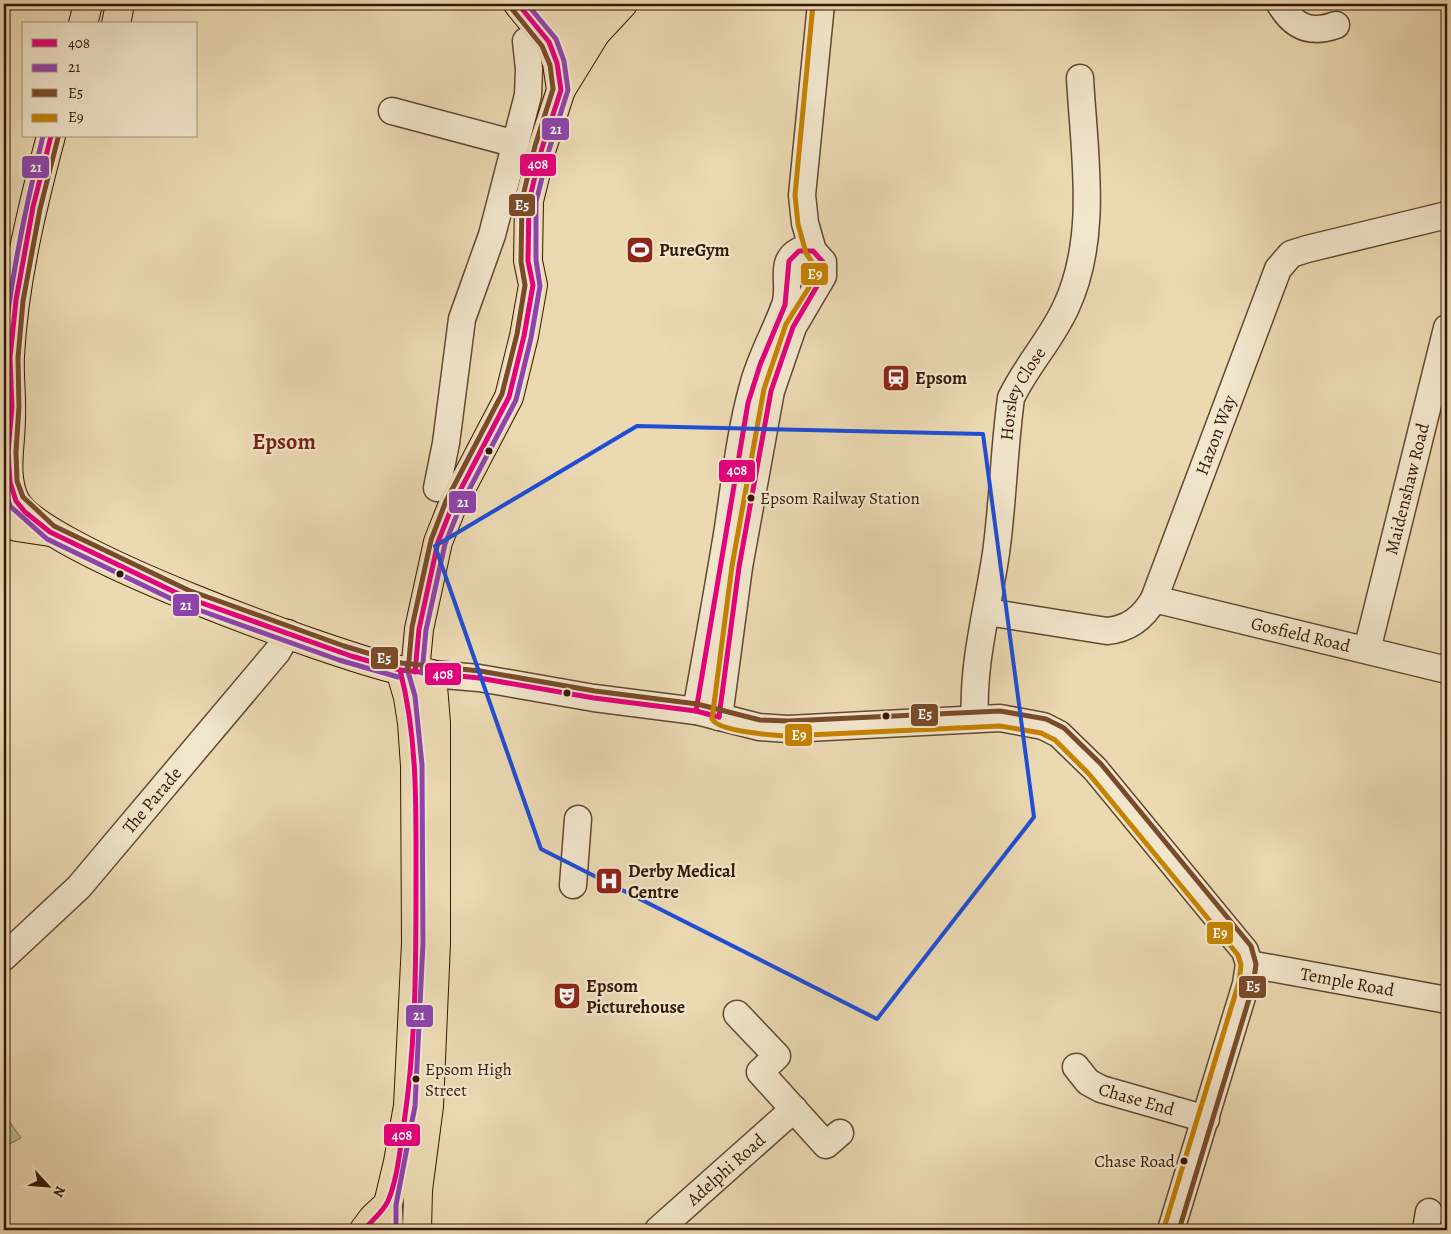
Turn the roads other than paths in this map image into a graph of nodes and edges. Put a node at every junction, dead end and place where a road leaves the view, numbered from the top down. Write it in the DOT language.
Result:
graph roads {
  1 [pos="120,4"];
  2 [pos="518,4"];
  3 [pos="528,4"];
  4 [pos="624,4"];
  5 [pos="821,4"];
  6 [pos="1280,4"];
  7 [pos="116,22"];
  8 [pos="1336,24"];
  9 [pos="600,29"];
  10 [pos="538,42"];
  11 [pos="1080,78"];
  12 [pos="561,90"];
  13 [pos="392,111"];
  14 [pos="50,138"];
  15 [pos="516,144"];
  16 [pos="1447,215"];
  17 [pos="1447,328"];
  18 [pos="6,454"];
  19 [pos="437,488"];
  20 [pos="14,516"];
  21 [pos="1154,599"];
  22 [pos="987,612"];
  23 [pos="288,633"];
  24 [pos="1367,650"];
  25 [pos="1447,670"];
  26 [pos="416,672"];
  27 [pos="708,714"];
  28 [pos="975,719"];
  29 [pos="578,818"];
  30 [pos="573,885"];
  31 [pos="9,942"];
  32 [pos="1249,964"];
  33 [pos="1447,1000"];
  34 [pos="737,1014"];
  35 [pos="1076,1067"];
  36 [pos="794,1108"];
  37 [pos="1206,1120"];
  38 [pos="840,1133"];
  39 [pos="388,1217"];
  40 [pos="364,1230"];
  41 [pos="417,1230"];
  42 [pos="658,1230"];
  43 [pos="1171,1230"];
  1 -- 7 [label="main road"];
  2 -- 10 [label="main road"];
  3 -- 9 [label="main road"];
  4 -- 9 [label="main road"];
  5 -- 27 [label="street"];
  6 -- 8 [label="street"];
  9 -- 10 [label="main road"];
  9 -- 12 [label="main road"];
  10 -- 12 [label="main road"];
  10 -- 15 [label="street"];
  11 -- 22 [label="street, Horsley Close"];
  12 -- 26 [label="main road"];
  13 -- 15 [label="street"];
  14 -- 18 [label="main road"];
  15 -- 19 [label="street"];
  16 -- 21 [label="street, Hazon Way"];
  17 -- 24 [label="street, Maidenshaw Road"];
  18 -- 20 [label="main road"];
  20 -- 23 [label="main road"];
  21 -- 22 [label="street, Hazon Way"];
  21 -- 24 [label="street, Gosfield Road"];
  22 -- 28 [label="street, Horsley Close"];
  23 -- 26 [label="main road"];
  23 -- 31 [label="street, The Parade"];
  24 -- 25 [label="street, Gosfield Road"];
  26 -- 27 [label="street"];
  26 -- 39 [label="main road"];
  26 -- 41 [label="main road"];
  27 -- 28 [label="street"];
  28 -- 32 [label="street"];
  29 -- 30 [label="street"];
  32 -- 33 [label="street, Temple Road"];
  32 -- 37 [label="street"];
  34 -- 36 [label="street"];
  35 -- 37 [label="street, Chase End"];
  36 -- 38 [label="street"];
  36 -- 42 [label="street, Adelphi Road"];
  37 -- 43 [label="street"];
  39 -- 40 [label="main road"];
}
